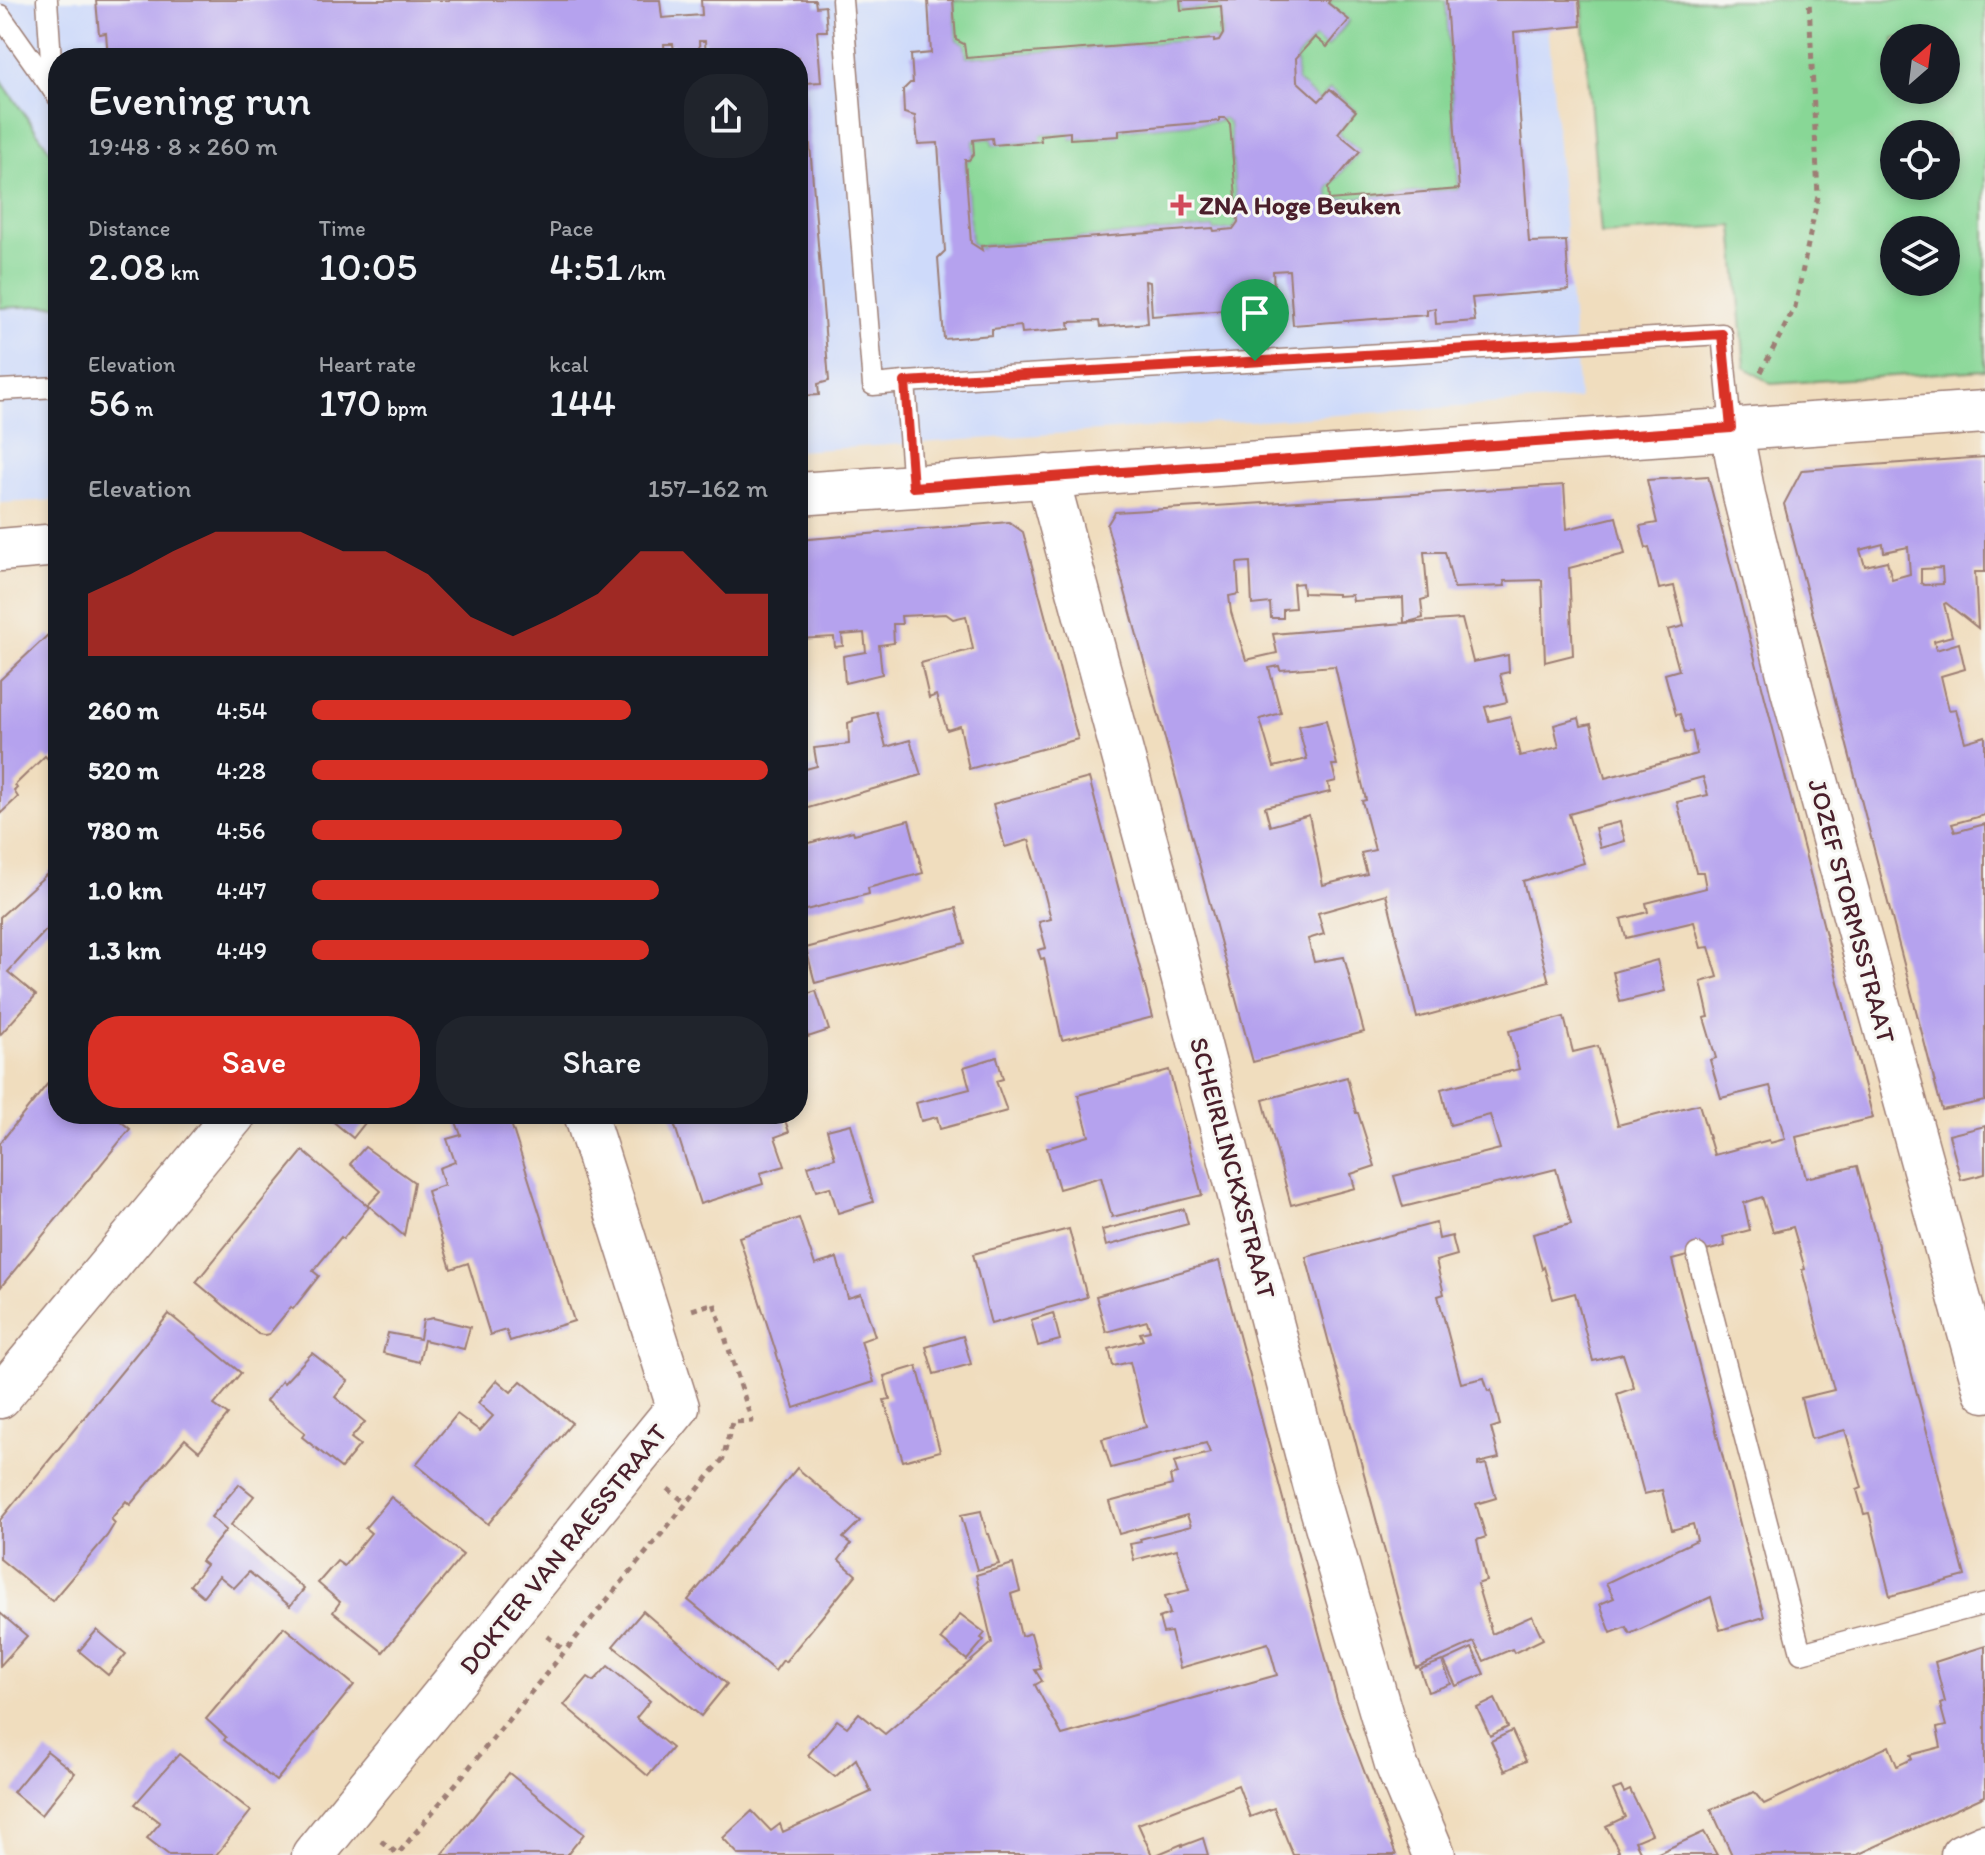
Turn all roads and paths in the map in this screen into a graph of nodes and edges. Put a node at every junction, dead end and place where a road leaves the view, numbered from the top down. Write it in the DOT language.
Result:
graph roads {
  1 [pos="47,0"];
  2 [pos="842,0"];
  3 [pos="1809,0"];
  4 [pos="0,15"];
  5 [pos="52,48"];
  6 [pos="48,83"];
  7 [pos="905,382"];
  8 [pos="48,388"];
  9 [pos="0,390"];
  10 [pos="1985,412"];
  11 [pos="1731,428"];
  12 [pos="1047,476"];
  13 [pos="913,487"];
  14 [pos="808,493"];
  15 [pos="48,546"];
  16 [pos="0,550"];
  17 [pos="227,1124"];
  18 [pos="588,1124"];
  19 [pos="1697,1254"];
  20 [pos="1985,1391"];
  21 [pos="0,1397"];
  22 [pos="1985,1604"];
  23 [pos="1985,1845"];
  24 [pos="313,1855"];
  25 [pos="1434,1855"];
  26 [pos="1962,1855"];
  1 -- 5 [label="lane"];
  2 -- 7 [label="lane"];
  3 -- 11 [label="path"];
  4 -- 6 [label="lane"];
  7 -- 11 [label="lane"];
  7 -- 13 [label="lane"];
  8 -- 9 [label="lane"];
  10 -- 11 [label="street"];
  11 -- 12 [label="street"];
  11 -- 20 [label="street, JOZEF STORMSSTRAAT"];
  12 -- 13 [label="street"];
  12 -- 25 [label="street, SCHEIRLINCKXSTRAAT"];
  13 -- 14 [label="street"];
  15 -- 16 [label="street"];
  17 -- 21 [label="street"];
  18 -- 24 [label="street, DOKTER VAN RAESSTRAAT"];
  19 -- 22 [label="lane"];
  23 -- 26 [label="street"];
}
